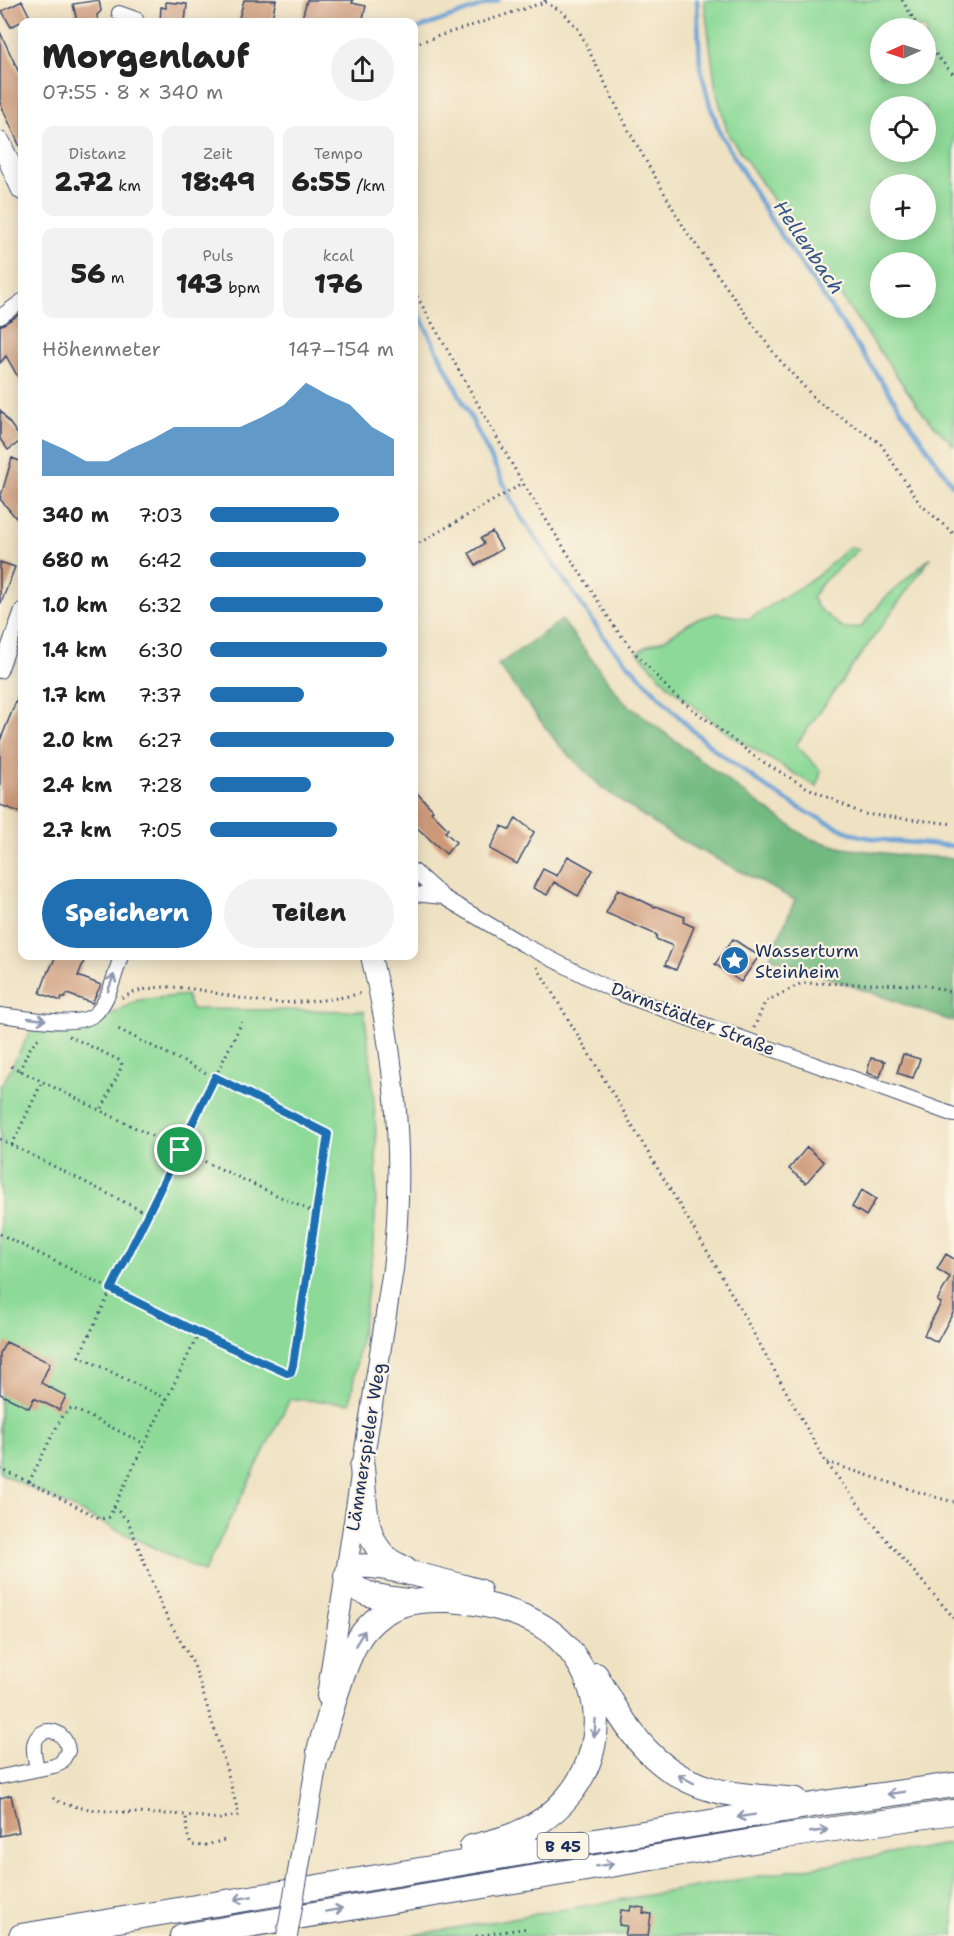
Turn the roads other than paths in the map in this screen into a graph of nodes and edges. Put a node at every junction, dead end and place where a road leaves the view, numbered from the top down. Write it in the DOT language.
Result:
graph roads {
  1 [pos="119,13"];
  2 [pos="133,18"];
  3 [pos="0,142"];
  4 [pos="18,181"];
  5 [pos="18,304"];
  6 [pos="0,317"];
  7 [pos="18,621"];
  8 [pos="0,671"];
  9 [pos="418,875"];
  10 [pos="418,894"];
  11 [pos="443,897"];
  12 [pos="120,960"];
  13 [pos="372,960"];
  14 [pos="0,1015"];
  15 [pos="954,1115"];
  16 [pos="362,1467"];
  17 [pos="413,1574"];
  18 [pos="346,1576"];
  19 [pos="408,1601"];
  20 [pos="319,1752"];
  21 [pos="37,1769"];
  22 [pos="0,1777"];
  23 [pos="954,1785"];
  24 [pos="825,1803"];
  25 [pos="954,1812"];
  26 [pos="300,1889"];
  27 [pos="226,1931"];
  28 [pos="21,1936"];
  29 [pos="182,1936"];
  30 [pos="287,1936"];
  1 -- 2 [label="street"];
  3 -- 4 [label="street"];
  5 -- 6 [label="street"];
  7 -- 8 [label="street"];
  9 -- 11 [label="street, Darmstädter Straße"];
  10 -- 11 [label="street, Darmstädter Straße"];
  11 -- 15 [label="street, Darmstädter Straße"];
  14 -- 12 [label="street, one-way"];
  13 -- 16 [label="street, Lämmerspieler Weg"];
  16 -- 17 [label="highway"];
  16 -- 18 [label="street, Lämmerspieler Weg"];
  17 -- 18 [label="highway"];
  24 -- 17 [label="highway, one-way"];
  18 -- 19 [label="highway"];
  18 -- 20 [label="street, Lämmerspieler Weg"];
  20 -- 19 [label="highway, one-way"];
  19 -- 26 [label="highway, one-way"];
  20 -- 30 [label="street, Lämmerspieler Weg, bridge"];
  21 -- 22 [label="street"];
  23 -- 24 [label="highway, B 45, one-way"];
  24 -- 26 [label="highway, B 45, one-way"];
  27 -- 25 [label="highway, B 45, one-way"];
  26 -- 28 [label="highway, B 45, one-way"];
  27 -- 29 [label="highway, B 45"];
}
